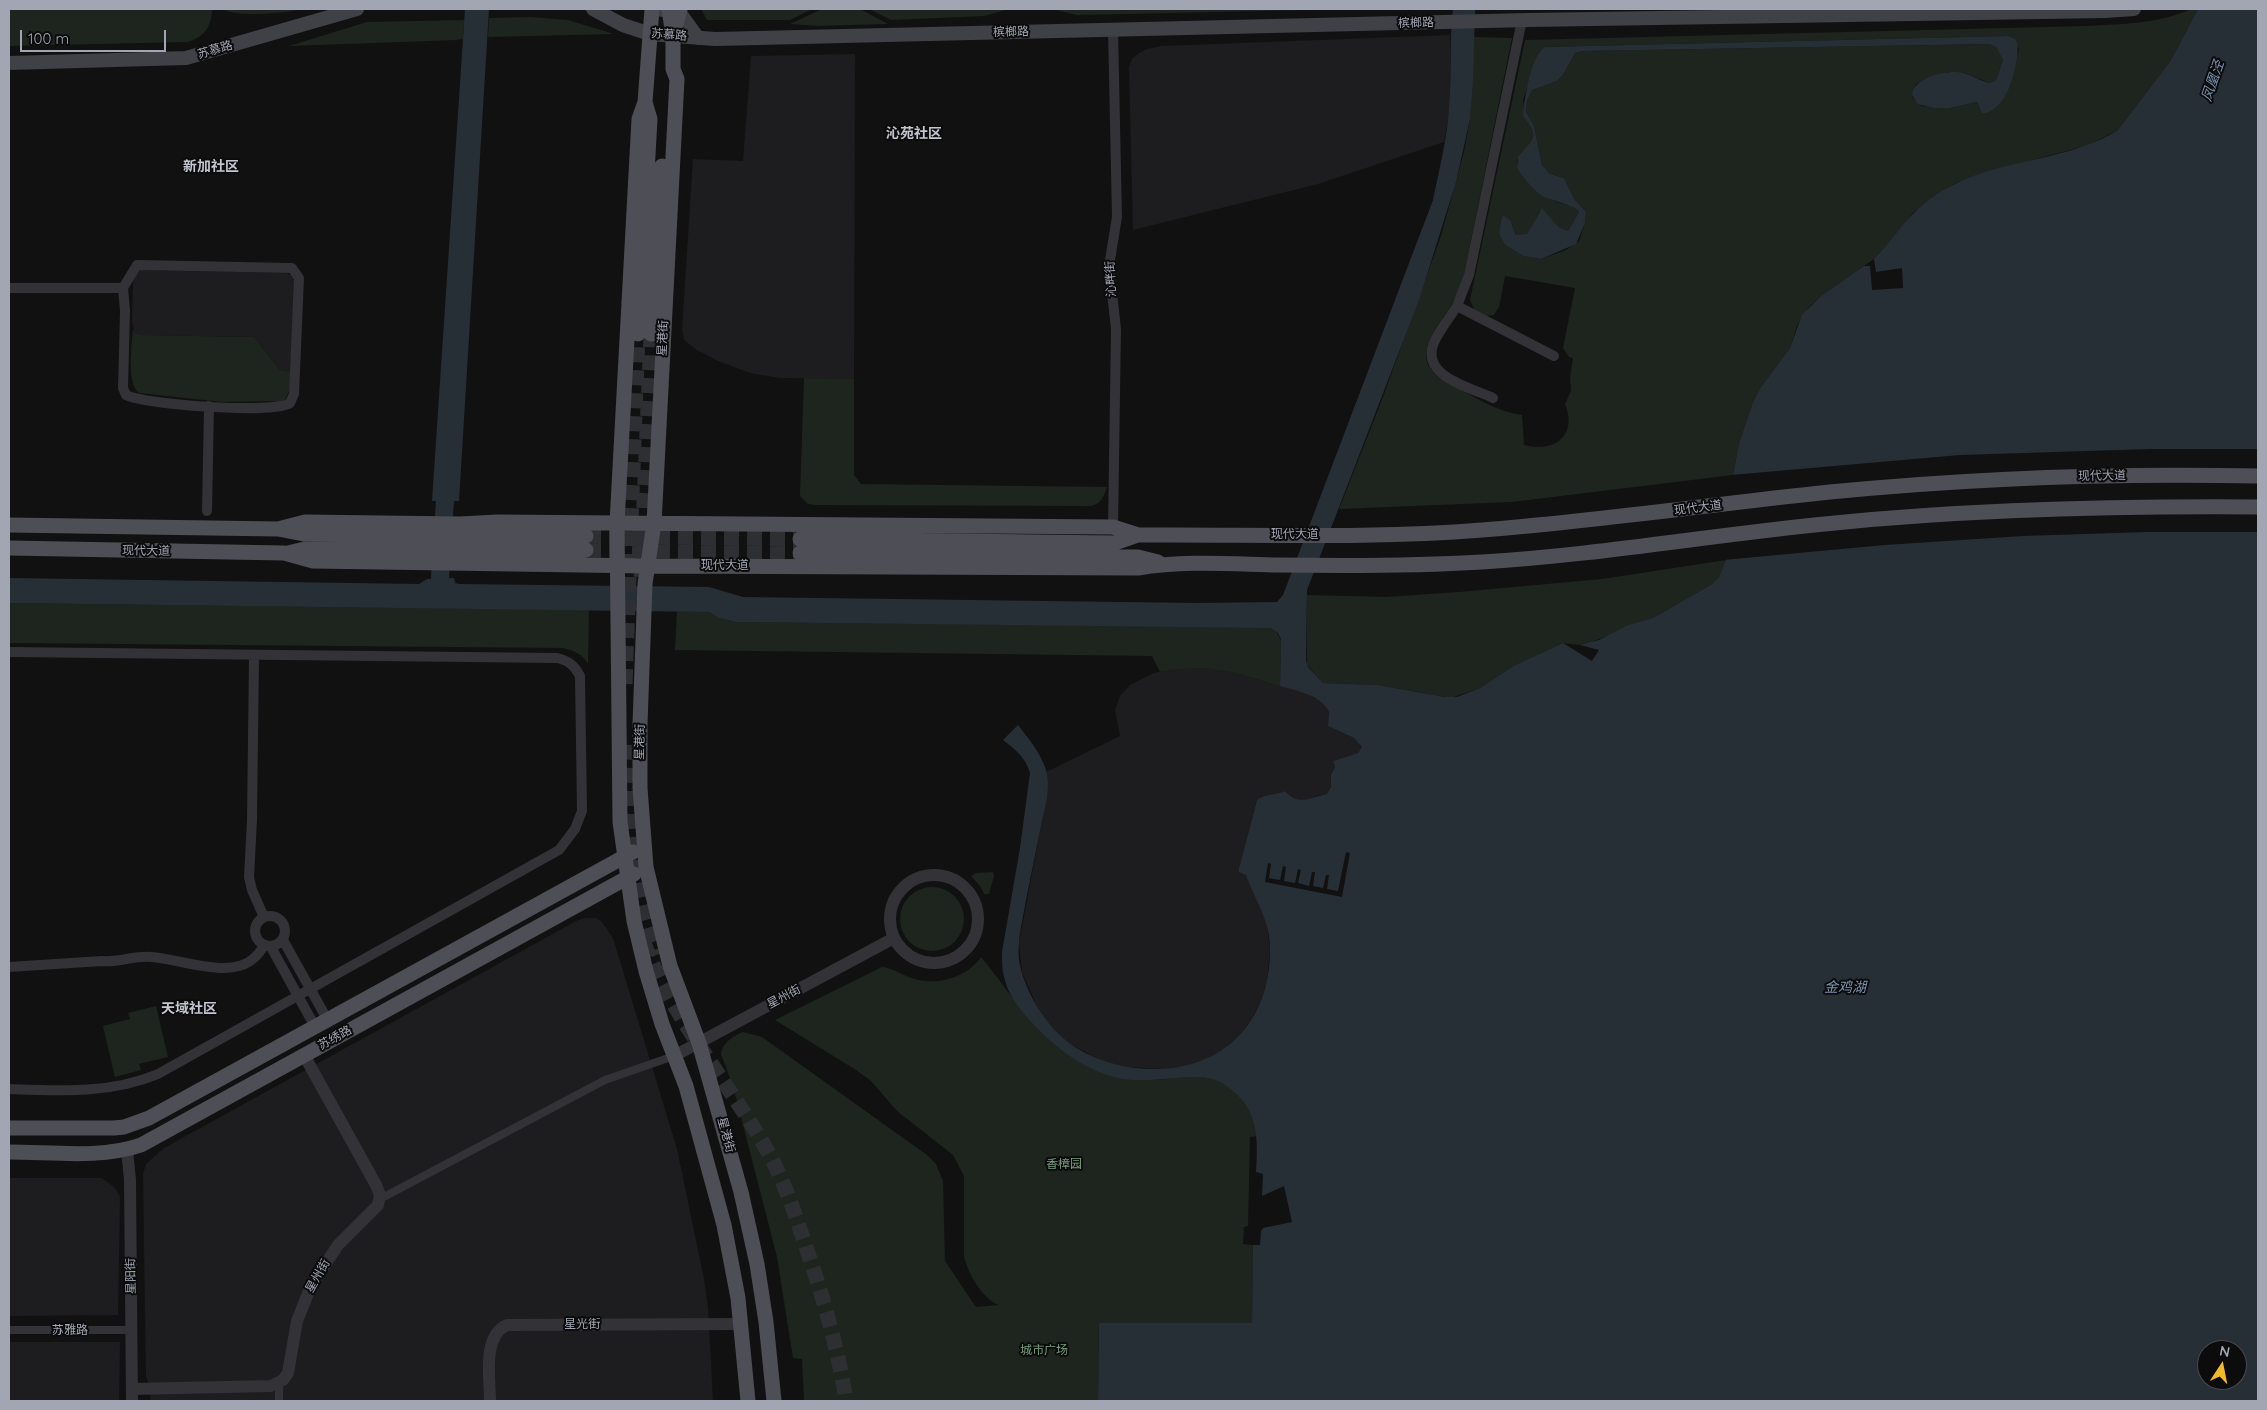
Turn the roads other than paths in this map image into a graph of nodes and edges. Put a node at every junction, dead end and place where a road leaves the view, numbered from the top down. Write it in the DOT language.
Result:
graph roads {
  1 [pos="357,9"];
  2 [pos="593,9"];
  3 [pos="641,9"];
  4 [pos="652,9"];
  5 [pos="2134,9"];
  6 [pos="671,10"];
  7 [pos="1522,20"];
  8 [pos="1112,30"];
  9 [pos="650,34"];
  10 [pos="673,36"];
  11 [pos="698,38"];
  12 [pos="9,63"];
  13 [pos="673,69"];
  14 [pos="646,102"];
  15 [pos="9,288"];
  16 [pos="123,288"];
  17 [pos="1458,306"];
  18 [pos="1554,356"];
  19 [pos="1493,398"];
  20 [pos="209,406"];
  21 [pos="2258,476"];
  22 [pos="2258,508"];
  23 [pos="207,511"];
  24 [pos="617,523"];
  25 [pos="654,523"];
  26 [pos="9,525"];
  27 [pos="1113,527"];
  28 [pos="278,529"];
  29 [pos="1138,535"];
  30 [pos="9,548"];
  31 [pos="284,553"];
  32 [pos="1166,563"];
  33 [pos="616,565"];
  34 [pos="647,566"];
  35 [pos="9,652"];
  36 [pos="254,656"];
  37 [pos="643,848"];
  38 [pos="624,856"];
  39 [pos="646,867"];
  40 [pos="627,879"];
  41 [pos="264,917"];
  42 [pos="894,938"];
  43 [pos="282,940"];
  44 [pos="267,946"];
  45 [pos="9,968"];
  46 [pos="310,988"];
  47 [pos="298,994"];
  48 [pos="321,1022"];
  49 [pos="699,1043"];
  50 [pos="304,1054"];
  51 [pos="674,1056"];
  52 [pos="9,1089"];
  53 [pos="9,1128"];
  54 [pos="127,1150"];
  55 [pos="9,1152"];
  56 [pos="380,1199"];
  57 [pos="741,1324"];
  58 [pos="9,1330"];
  59 [pos="132,1330"];
  60 [pos="279,1382"];
  61 [pos="132,1395"];
  62 [pos="279,1401"];
  63 [pos="490,1401"];
  64 [pos="748,1401"];
  65 [pos="774,1401"];
  1 -- 12 [label="main road, 苏慕路"];
  2 -- 9 [label="main road, 苏慕路"];
  3 -- 9 [label="main road"];
  4 -- 9 [label="main road, 星港街"];
  5 -- 7 [label="main road, 槟榔路"];
  6 -- 10 [label="main road, 星港街"];
  6 -- 11 [label="main road, 苏慕路"];
  7 -- 8 [label="main road, 槟榔路"];
  7 -- 17 [label="street"];
  8 -- 11 [label="main road, 槟榔路"];
  8 -- 27 [label="street, 沁畔街"];
  9 -- 10 [label="main road, 苏慕路"];
  9 -- 14 [label="main road, 星港街"];
  10 -- 11 [label="main road, 苏慕路"];
  10 -- 13 [label="main road, 星港街"];
  13 -- 14 [label="main road, 星港街"];
  13 -- 25 [label="main road, 星港街"];
  14 -- 24 [label="main road, 星港街"];
  15 -- 16 [label="street"];
  16 -- 20 [label="street"];
  16 -- 20 [label="street"];
  17 -- 18 [label="street"];
  17 -- 19 [label="street"];
  20 -- 23 [label="street"];
  21 -- 29 [label="main road, 现代大道"];
  22 -- 32 [label="main road, 现代大道"];
  24 -- 25 [label="main road, 现代大道"];
  24 -- 28 [label="main road, 现代大道"];
  24 -- 33 [label="main road, 星港街"];
  25 -- 27 [label="main road, 现代大道"];
  25 -- 34 [label="main road, 星港街"];
  26 -- 28 [label="main road, 现代大道"];
  27 -- 29 [label="main road, 现代大道"];
  28 -- 31 [label="main road, 现代大道"];
  29 -- 32 [label="main road, 现代大道"];
  30 -- 31 [label="main road, 现代大道"];
  31 -- 33 [label="main road, 现代大道"];
  32 -- 34 [label="main road, 现代大道"];
  33 -- 34 [label="main road, 现代大道"];
  33 -- 38 [label="main road, 星港街"];
  34 -- 37 [label="main road, 星港街"];
  35 -- 36 [label="street"];
  36 -- 41 [label="street"];
  36 -- 46 [label="street"];
  37 -- 38 [label="main road, 苏绣路"];
  37 -- 39 [label="main road, 星港街"];
  38 -- 40 [label="main road, 星港街"];
  38 -- 48 [label="main road, 苏绣路"];
  39 -- 40 [label="main road, 苏绣路"];
  39 -- 49 [label="main road, 星港街"];
  40 -- 50 [label="main road, 苏绣路"];
  40 -- 51 [label="main road, 星港街"];
  41 -- 43 [label="street"];
  41 -- 44 [label="street"];
  42 -- 42 [label="street"];
  42 -- 49 [label="street, 星州街"];
  43 -- 44 [label="street"];
  43 -- 46 [label="street"];
  44 -- 45 [label="street"];
  44 -- 47 [label="street"];
  46 -- 47 [label="street"];
  46 -- 48 [label="street"];
  47 -- 48 [label="street"];
  47 -- 52 [label="street"];
  48 -- 53 [label="main road, 苏绣路"];
  49 -- 51 [label="street, 星州街"];
  49 -- 65 [label="main road, 星港街"];
  50 -- 54 [label="main road, 苏绣路"];
  50 -- 56 [label="street"];
  51 -- 56 [label="street"];
  51 -- 57 [label="main road, 星港街"];
  54 -- 55 [label="main road, 苏绣路"];
  54 -- 59 [label="street, 星阳街"];
  56 -- 60 [label="street, 星州街"];
  57 -- 63 [label="street, 星光街"];
  57 -- 64 [label="main road, 星港街"];
  58 -- 59 [label="street, 苏雅路"];
  59 -- 61 [label="street, 星阳街"];
  60 -- 61 [label="street"];
  60 -- 62 [label="street"];
}
